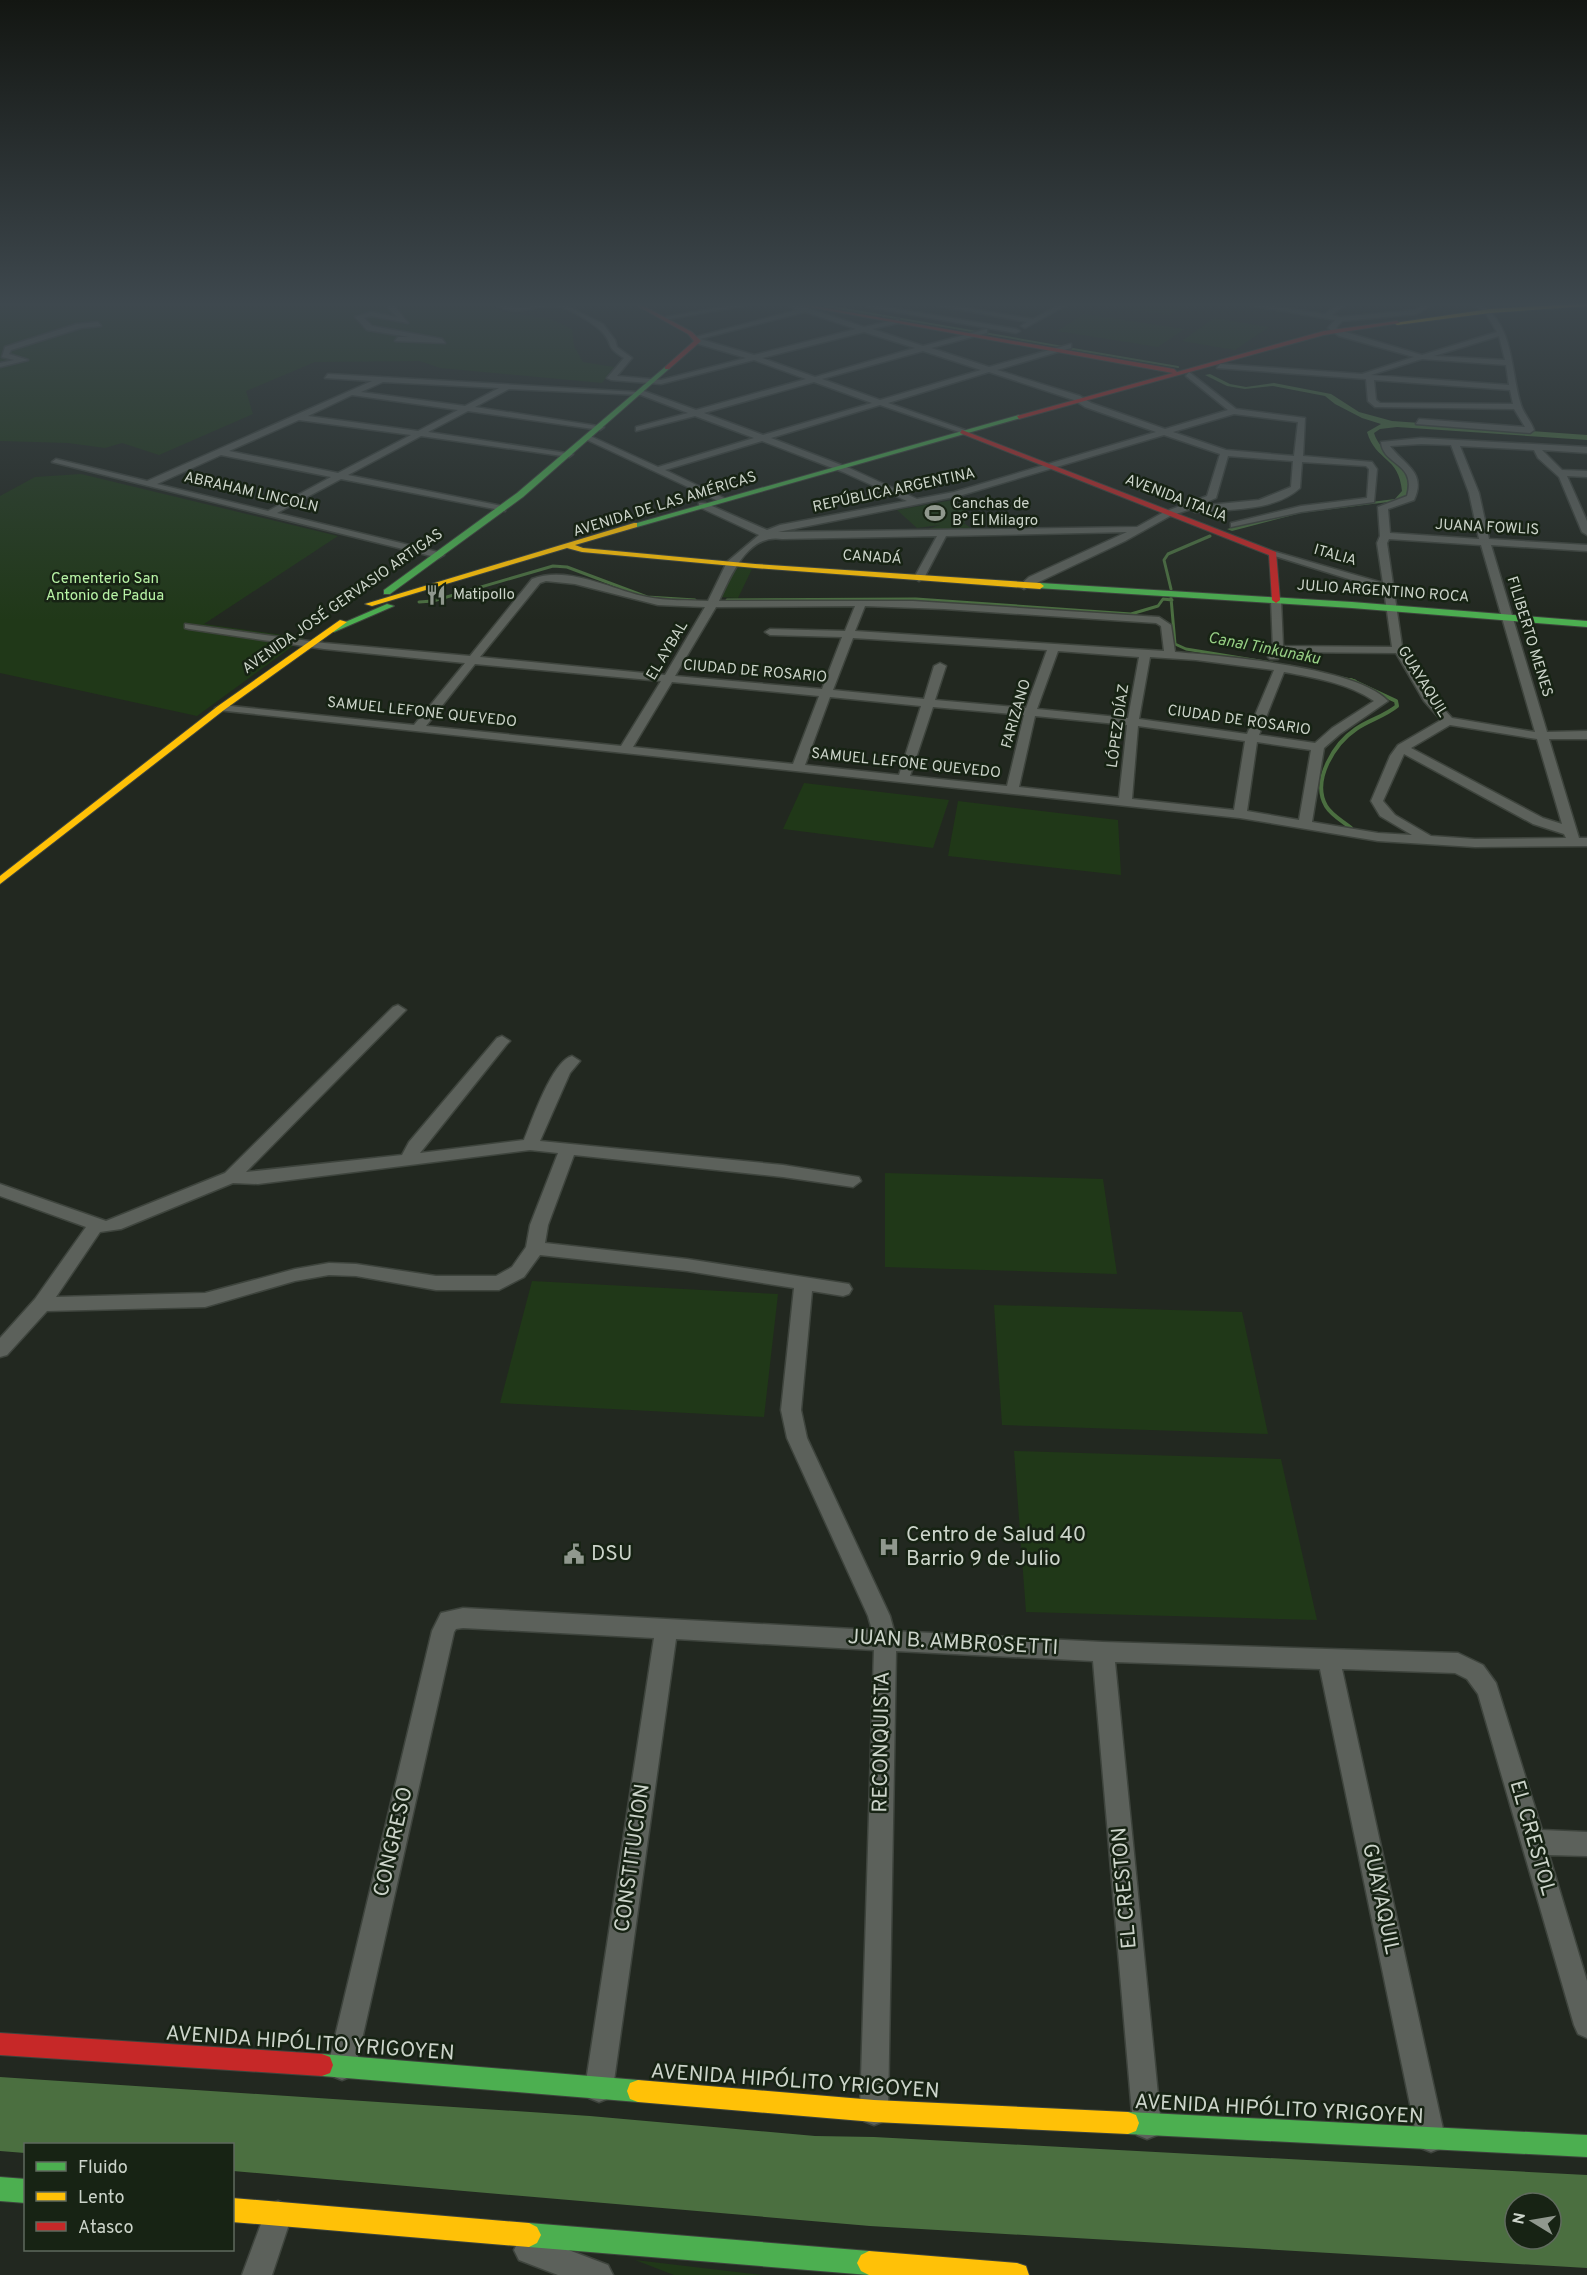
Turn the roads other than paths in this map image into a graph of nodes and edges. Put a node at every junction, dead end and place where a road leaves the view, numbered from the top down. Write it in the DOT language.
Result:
graph roads {
  1 [pos="316,409"];
  2 [pos="469,409"];
  3 [pos="470,409"];
  4 [pos="621,409"];
  5 [pos="688,409"];
  6 [pos="713,409"];
  7 [pos="862,409"];
  8 [pos="900,409"];
  9 [pos="1057,409"];
  10 [pos="1103,409"];
  11 [pos="1518,409"];
  12 [pos="1234,411"];
  13 [pos="700,413"];
  14 [pos="299,417"];
  15 [pos="1419,422"];
  16 [pos="600,427"];
  17 [pos="639,429"];
  18 [pos="1165,432"];
  19 [pos="422,434"];
  20 [pos="967,434"];
  21 [pos="587,438"];
  22 [pos="765,438"];
  23 [pos="1455,444"];
  24 [pos="1536,446"];
  25 [pos="1587,450"];
  26 [pos="221,452"];
  27 [pos="1358,452"];
  28 [pos="1225,453"];
  29 [pos="569,454"];
  30 [pos="1300,458"];
  31 [pos="1341,460"];
  32 [pos="56,462"];
  33 [pos="1050,467"];
  34 [pos="841,468"];
  35 [pos="657,470"];
  36 [pos="1561,473"];
  37 [pos="1587,474"];
  38 [pos="341,477"];
  39 [pos="147,485"];
  40 [pos="917,502"];
  41 [pos="1573,502"];
  42 [pos="1587,502"];
  43 [pos="711,504"];
  44 [pos="502,509"];
  45 [pos="1182,509"];
  46 [pos="272,512"];
  47 [pos="1167,514"];
  48 [pos="1234,525"];
  49 [pos="1136,529"];
  50 [pos="1587,532"];
  51 [pos="943,533"];
  52 [pos="765,534"];
  53 [pos="1385,536"];
  54 [pos="1485,543"];
  55 [pos="571,547"];
  56 [pos="1587,548"];
  57 [pos="1273,554"];
  58 [pos="440,555"];
  59 [pos="731,564"];
  60 [pos="919,578"];
  61 [pos="1024,586"];
  62 [pos="1389,588"];
  63 [pos="1177,594"];
  64 [pos="1276,600"];
  65 [pos="861,603"];
  66 [pos="369,604"];
  67 [pos="712,604"];
  68 [pos="1392,608"];
  69 [pos="1508,618"];
  70 [pos="1587,624"];
  71 [pos="189,626"];
  72 [pos="331,630"];
  73 [pos="770,632"];
  74 [pos="849,635"];
  75 [pos="309,644"];
  76 [pos="1054,646"];
  77 [pos="1400,650"];
  78 [pos="1170,653"];
  79 [pos="1145,654"];
  80 [pos="1277,658"];
  81 [pos="472,660"];
  82 [pos="940,666"];
  83 [pos="668,680"];
  84 [pos="825,694"];
  85 [pos="927,703"];
  86 [pos="221,708"];
  87 [pos="1030,713"];
  88 [pos="1448,721"];
  89 [pos="1133,722"];
  90 [pos="417,729"];
  91 [pos="1587,735"];
  92 [pos="1252,737"];
  93 [pos="1543,737"];
  94 [pos="1318,747"];
  95 [pos="1402,748"];
  96 [pos="625,750"];
  97 [pos="797,769"];
  98 [pos="903,780"];
  99 [pos="1012,791"];
  100 [pos="1125,802"];
  101 [pos="1240,814"];
  102 [pos="1305,824"];
  103 [pos="1429,840"];
  104 [pos="1580,840"];
  105 [pos="0,881"];
  106 [pos="398,1010"];
  107 [pos="502,1041"];
  108 [pos="572,1061"];
  109 [pos="530,1145"];
  110 [pos="568,1149"];
  111 [pos="408,1159"];
  112 [pos="231,1177"];
  113 [pos="853,1181"];
  114 [pos="0,1190"];
  115 [pos="96,1225"];
  116 [pos="535,1248"];
  117 [pos="804,1284"];
  118 [pos="843,1289"];
  119 [pos="42,1304"];
  120 [pos="0,1350"];
  121 [pos="449,1620"];
  122 [pos="667,1628"];
  123 [pos="885,1638"];
  124 [pos="1103,1652"];
  125 [pos="1329,1659"];
  126 [pos="1458,1663"];
  127 [pos="1533,1842"];
  128 [pos="1587,1845"];
  129 [pos="1587,2025"];
  130 [pos="0,2044"];
  131 [pos="342,2066"];
  132 [pos="599,2088"];
  133 [pos="874,2111"];
  134 [pos="1147,2125"];
  135 [pos="1431,2138"];
  136 [pos="1587,2146"];
  137 [pos="0,2189"];
  138 [pos="24,2191"];
  139 [pos="234,2210"];
  140 [pos="278,2215"];
  141 [pos="472,2229"];
  142 [pos="849,2269"];
  143 [pos="257,2275"];
  144 [pos="598,2275"];
  145 [pos="1017,2275"];
  1 -- 14 [label="street"];
  2 -- 19 [label="street"];
  3 -- 16 [label="street"];
  4 -- 16 [label="main road, AVENIDA JOSÉ GERVASIO ARTIGAS"];
  5 -- 13 [label="street"];
  6 -- 13 [label="street"];
  7 -- 22 [label="street"];
  8 -- 20 [label="street, AVENIDA ITALIA"];
  9 -- 20 [label="main road, AVENIDA DE LAS AMÉRICAS"];
  10 -- 18 [label="street"];
  11 -- 15 [label="street"];
  12 -- 18 [label="street, REPÚBLICA ARGENTINA"];
  12 -- 30 [label="street"];
  13 -- 17 [label="street"];
  13 -- 22 [label="street"];
  14 -- 19 [label="street"];
  14 -- 26 [label="street"];
  16 -- 21 [label="main road, AVENIDA JOSÉ GERVASIO ARTIGAS"];
  18 -- 28 [label="street"];
  18 -- 33 [label="street, REPÚBLICA ARGENTINA"];
  19 -- 29 [label="street"];
  19 -- 38 [label="street"];
  20 -- 33 [label="main road, AVENIDA ITALIA"];
  20 -- 34 [label="main road, AVENIDA DE LAS AMÉRICAS"];
  21 -- 29 [label="main road, AVENIDA JOSÉ GERVASIO ARTIGAS"];
  21 -- 35 [label="street"];
  22 -- 34 [label="street"];
  22 -- 35 [label="street"];
  23 -- 24 [label="street"];
  23 -- 53 [label="street, GUAYAQUIL"];
  23 -- 54 [label="street, FILIBERTO MENES"];
  24 -- 25 [label="street"];
  24 -- 36 [label="street"];
  26 -- 38 [label="street"];
  26 -- 39 [label="street"];
  27 -- 31 [label="street"];
  28 -- 30 [label="street"];
  28 -- 45 [label="street"];
  29 -- 44 [label="main road, AVENIDA JOSÉ GERVASIO ARTIGAS"];
  30 -- 31 [label="street"];
  30 -- 45 [label="street"];
  31 -- 48 [label="street"];
  32 -- 39 [label="street, ABRAHAM LINCOLN"];
  33 -- 40 [label="street, REPÚBLICA ARGENTINA"];
  33 -- 47 [label="main road, AVENIDA ITALIA"];
  34 -- 40 [label="street"];
  34 -- 43 [label="main road, AVENIDA DE LAS AMÉRICAS"];
  35 -- 43 [label="street"];
  36 -- 37 [label="street"];
  36 -- 41 [label="street"];
  38 -- 44 [label="street"];
  38 -- 46 [label="street"];
  39 -- 46 [label="street, ABRAHAM LINCOLN"];
  40 -- 52 [label="street, REPÚBLICA ARGENTINA"];
  41 -- 42 [label="street"];
  41 -- 50 [label="street"];
  43 -- 52 [label="street"];
  43 -- 55 [label="main road, AVENIDA DE LAS AMÉRICAS"];
  44 -- 58 [label="main road, AVENIDA JOSÉ GERVASIO ARTIGAS"];
  45 -- 47 [label="street"];
  46 -- 58 [label="street, ABRAHAM LINCOLN"];
  47 -- 49 [label="street"];
  47 -- 57 [label="main road, AVENIDA ITALIA"];
  49 -- 51 [label="street"];
  49 -- 61 [label="street"];
  51 -- 52 [label="street"];
  51 -- 60 [label="street"];
  52 -- 59 [label="street, EL AYBAL"];
  53 -- 54 [label="street, JUANA FOWLIS"];
  53 -- 62 [label="street, GUAYAQUIL"];
  54 -- 56 [label="street, JUANA FOWLIS"];
  54 -- 69 [label="street, FILIBERTO MENES"];
  55 -- 59 [label="main road, CANADÁ"];
  55 -- 66 [label="main road, AVENIDA DE LAS AMÉRICAS"];
  55 -- 72 [label="main road, AVENIDA DE LAS AMÉRICAS"];
  57 -- 62 [label="street, ITALIA"];
  57 -- 64 [label="main road"];
  58 -- 66 [label="main road, AVENIDA JOSÉ GERVASIO ARTIGAS"];
  59 -- 60 [label="main road, CANADÁ"];
  59 -- 67 [label="street, EL AYBAL"];
  60 -- 61 [label="main road, CANADÁ"];
  61 -- 63 [label="main road, CANADÁ"];
  62 -- 68 [label="street, GUAYAQUIL"];
  63 -- 64 [label="main road, JULIO ARGENTINO ROCA"];
  64 -- 68 [label="main road, JULIO ARGENTINO ROCA"];
  64 -- 80 [label="street"];
  65 -- 67 [label="street"];
  65 -- 74 [label="street"];
  65 -- 78 [label="street"];
  66 -- 72 [label="main road, AVENIDA JOSÉ GERVASIO ARTIGAS"];
  67 -- 81 [label="street"];
  67 -- 83 [label="street, EL AYBAL"];
  68 -- 69 [label="main road, JULIO ARGENTINO ROCA"];
  68 -- 77 [label="street, GUAYAQUIL"];
  69 -- 70 [label="main road, JULIO ARGENTINO ROCA"];
  69 -- 93 [label="street, FILIBERTO MENES"];
  71 -- 75 [label="street, CIUDAD DE ROSARIO"];
  72 -- 75 [label="main road, AVENIDA JOSÉ GERVASIO ARTIGAS"];
  73 -- 74 [label="street"];
  74 -- 76 [label="street"];
  74 -- 84 [label="street"];
  75 -- 81 [label="street, CIUDAD DE ROSARIO"];
  75 -- 86 [label="main road, AVENIDA JOSÉ GERVASIO ARTIGAS"];
  76 -- 79 [label="street"];
  76 -- 87 [label="street, FARIZANO"];
  77 -- 80 [label="street"];
  77 -- 88 [label="street, GUAYAQUIL"];
  78 -- 79 [label="street"];
  78 -- 80 [label="street"];
  79 -- 89 [label="street, LÓPEZ DÍAZ"];
  80 -- 92 [label="street"];
  80 -- 94 [label="street"];
  81 -- 83 [label="street, CIUDAD DE ROSARIO"];
  81 -- 90 [label="street"];
  82 -- 85 [label="street"];
  83 -- 84 [label="street, CIUDAD DE ROSARIO"];
  83 -- 96 [label="street, EL AYBAL"];
  84 -- 85 [label="street, CIUDAD DE ROSARIO"];
  84 -- 97 [label="street"];
  85 -- 87 [label="street, CIUDAD DE ROSARIO"];
  85 -- 98 [label="street"];
  86 -- 90 [label="street, SAMUEL LEFONE QUEVEDO"];
  86 -- 105 [label="main road, AVENIDA JOSÉ GERVASIO ARTIGAS"];
  87 -- 89 [label="street, CIUDAD DE ROSARIO"];
  87 -- 99 [label="street, FARIZANO"];
  88 -- 93 [label="street"];
  88 -- 95 [label="street, GUAYAQUIL"];
  89 -- 92 [label="street, CIUDAD DE ROSARIO"];
  89 -- 100 [label="street, LÓPEZ DÍAZ"];
  90 -- 96 [label="street, SAMUEL LEFONE QUEVEDO"];
  91 -- 93 [label="street"];
  92 -- 94 [label="street, CIUDAD DE ROSARIO"];
  92 -- 101 [label="street"];
  93 -- 104 [label="street, FILIBERTO MENES"];
  94 -- 102 [label="street"];
  95 -- 103 [label="street"];
  95 -- 104 [label="street"];
  96 -- 97 [label="street, SAMUEL LEFONE QUEVEDO"];
  97 -- 98 [label="street, SAMUEL LEFONE QUEVEDO"];
  98 -- 99 [label="street, SAMUEL LEFONE QUEVEDO"];
  99 -- 100 [label="street, SAMUEL LEFONE QUEVEDO"];
  100 -- 101 [label="street, SAMUEL LEFONE QUEVEDO"];
  101 -- 102 [label="street, SAMUEL LEFONE QUEVEDO"];
  102 -- 103 [label="street, SAMUEL LEFONE QUEVEDO"];
  103 -- 104 [label="street, SAMUEL LEFONE QUEVEDO"];
  106 -- 112 [label="street"];
  107 -- 111 [label="street"];
  108 -- 109 [label="street"];
  109 -- 110 [label="street"];
  109 -- 111 [label="street"];
  110 -- 113 [label="street"];
  110 -- 116 [label="street"];
  111 -- 112 [label="street"];
  112 -- 115 [label="street"];
  114 -- 115 [label="street"];
  115 -- 119 [label="street"];
  116 -- 117 [label="street"];
  116 -- 119 [label="street"];
  117 -- 118 [label="street"];
  117 -- 123 [label="street, RECONQUISTA"];
  119 -- 120 [label="street"];
  121 -- 122 [label="street, JUAN B. AMBROSETTI"];
  121 -- 131 [label="street, CONGRESO"];
  122 -- 123 [label="street, JUAN B. AMBROSETTI"];
  122 -- 132 [label="street, CONSTITUCION"];
  123 -- 124 [label="street, JUAN B. AMBROSETTI"];
  123 -- 133 [label="street, RECONQUISTA"];
  124 -- 125 [label="street, JUAN B. AMBROSETTI"];
  124 -- 134 [label="street, EL CRESTON"];
  125 -- 126 [label="street, JUAN B. AMBROSETTI"];
  125 -- 135 [label="street, GUAYAQUIL"];
  126 -- 127 [label="street, EL CRESTOL"];
  127 -- 128 [label="street"];
  127 -- 129 [label="street, EL CRESTOL"];
  130 -- 131 [label="main road, AVENIDA HIPÓLITO YRIGOYEN"];
  131 -- 132 [label="main road, AVENIDA HIPÓLITO YRIGOYEN"];
  132 -- 133 [label="main road, AVENIDA HIPÓLITO YRIGOYEN"];
  133 -- 134 [label="main road, AVENIDA HIPÓLITO YRIGOYEN"];
  134 -- 135 [label="main road, AVENIDA HIPÓLITO YRIGOYEN"];
  135 -- 136 [label="main road, AVENIDA HIPÓLITO YRIGOYEN"];
  137 -- 138 [label="main road"];
  139 -- 140 [label="main road"];
  140 -- 141 [label="main road"];
  140 -- 143 [label="street"];
  141 -- 142 [label="main road"];
  141 -- 144 [label="street"];
  142 -- 145 [label="main road"];
}
